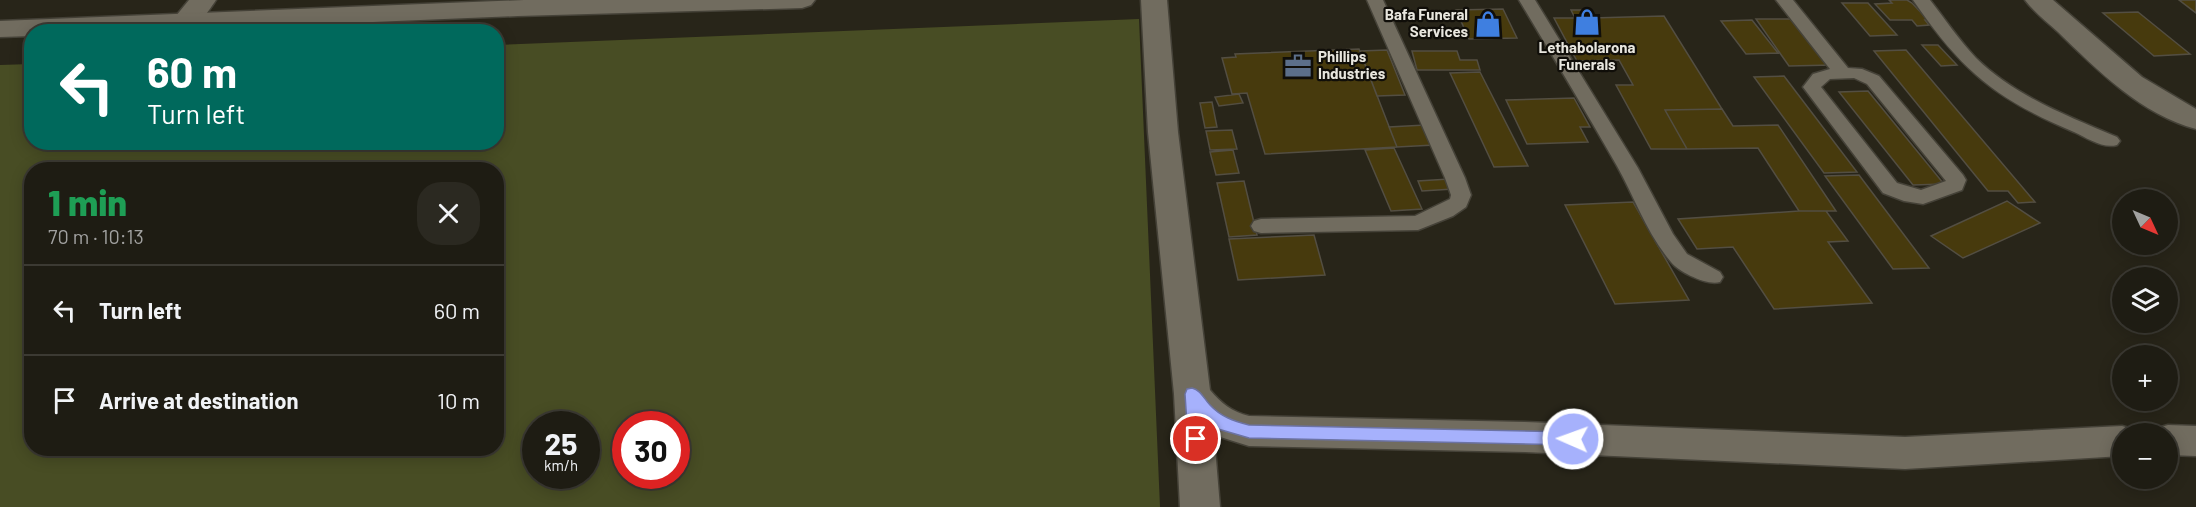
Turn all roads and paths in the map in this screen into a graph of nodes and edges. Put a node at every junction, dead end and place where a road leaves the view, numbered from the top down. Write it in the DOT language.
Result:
graph roads {
  1 [pos="203,0"];
  2 [pos="802,0"];
  3 [pos="1154,0"];
  4 [pos="1375,0"];
  5 [pos="1527,0"];
  6 [pos="1784,0"];
  7 [pos="1922,0"];
  8 [pos="2038,0"];
  9 [pos="520,4"];
  10 [pos="184,22"];
  11 [pos="131,24"];
  12 [pos="24,28"];
  13 [pos="0,29"];
  14 [pos="1844,74"];
  15 [pos="2169,109"];
  16 [pos="2196,120"];
  17 [pos="2196,134"];
  18 [pos="2110,141"];
  19 [pos="1261,226"];
  20 [pos="1712,277"];
  21 [pos="1192,394"];
  22 [pos="2178,440"];
  23 [pos="2196,441"];
  24 [pos="2112,442"];
  25 [pos="1200,507"];
  1 -- 10 [label="street"];
  2 -- 9 [label="street"];
  3 -- 21 [label="street"];
  4 -- 19 [label="lane"];
  5 -- 20 [label="lane"];
  6 -- 14 [label="lane"];
  7 -- 18 [label="lane"];
  8 -- 15 [label="street"];
  9 -- 10 [label="street"];
  10 -- 11 [label="street"];
  12 -- 13 [label="street"];
  14 -- 14 [label="lane"];
  15 -- 16 [label="street"];
  15 -- 17 [label="street"];
  21 -- 24 [label="street"];
  21 -- 25 [label="street"];
  22 -- 23 [label="street"];
}
